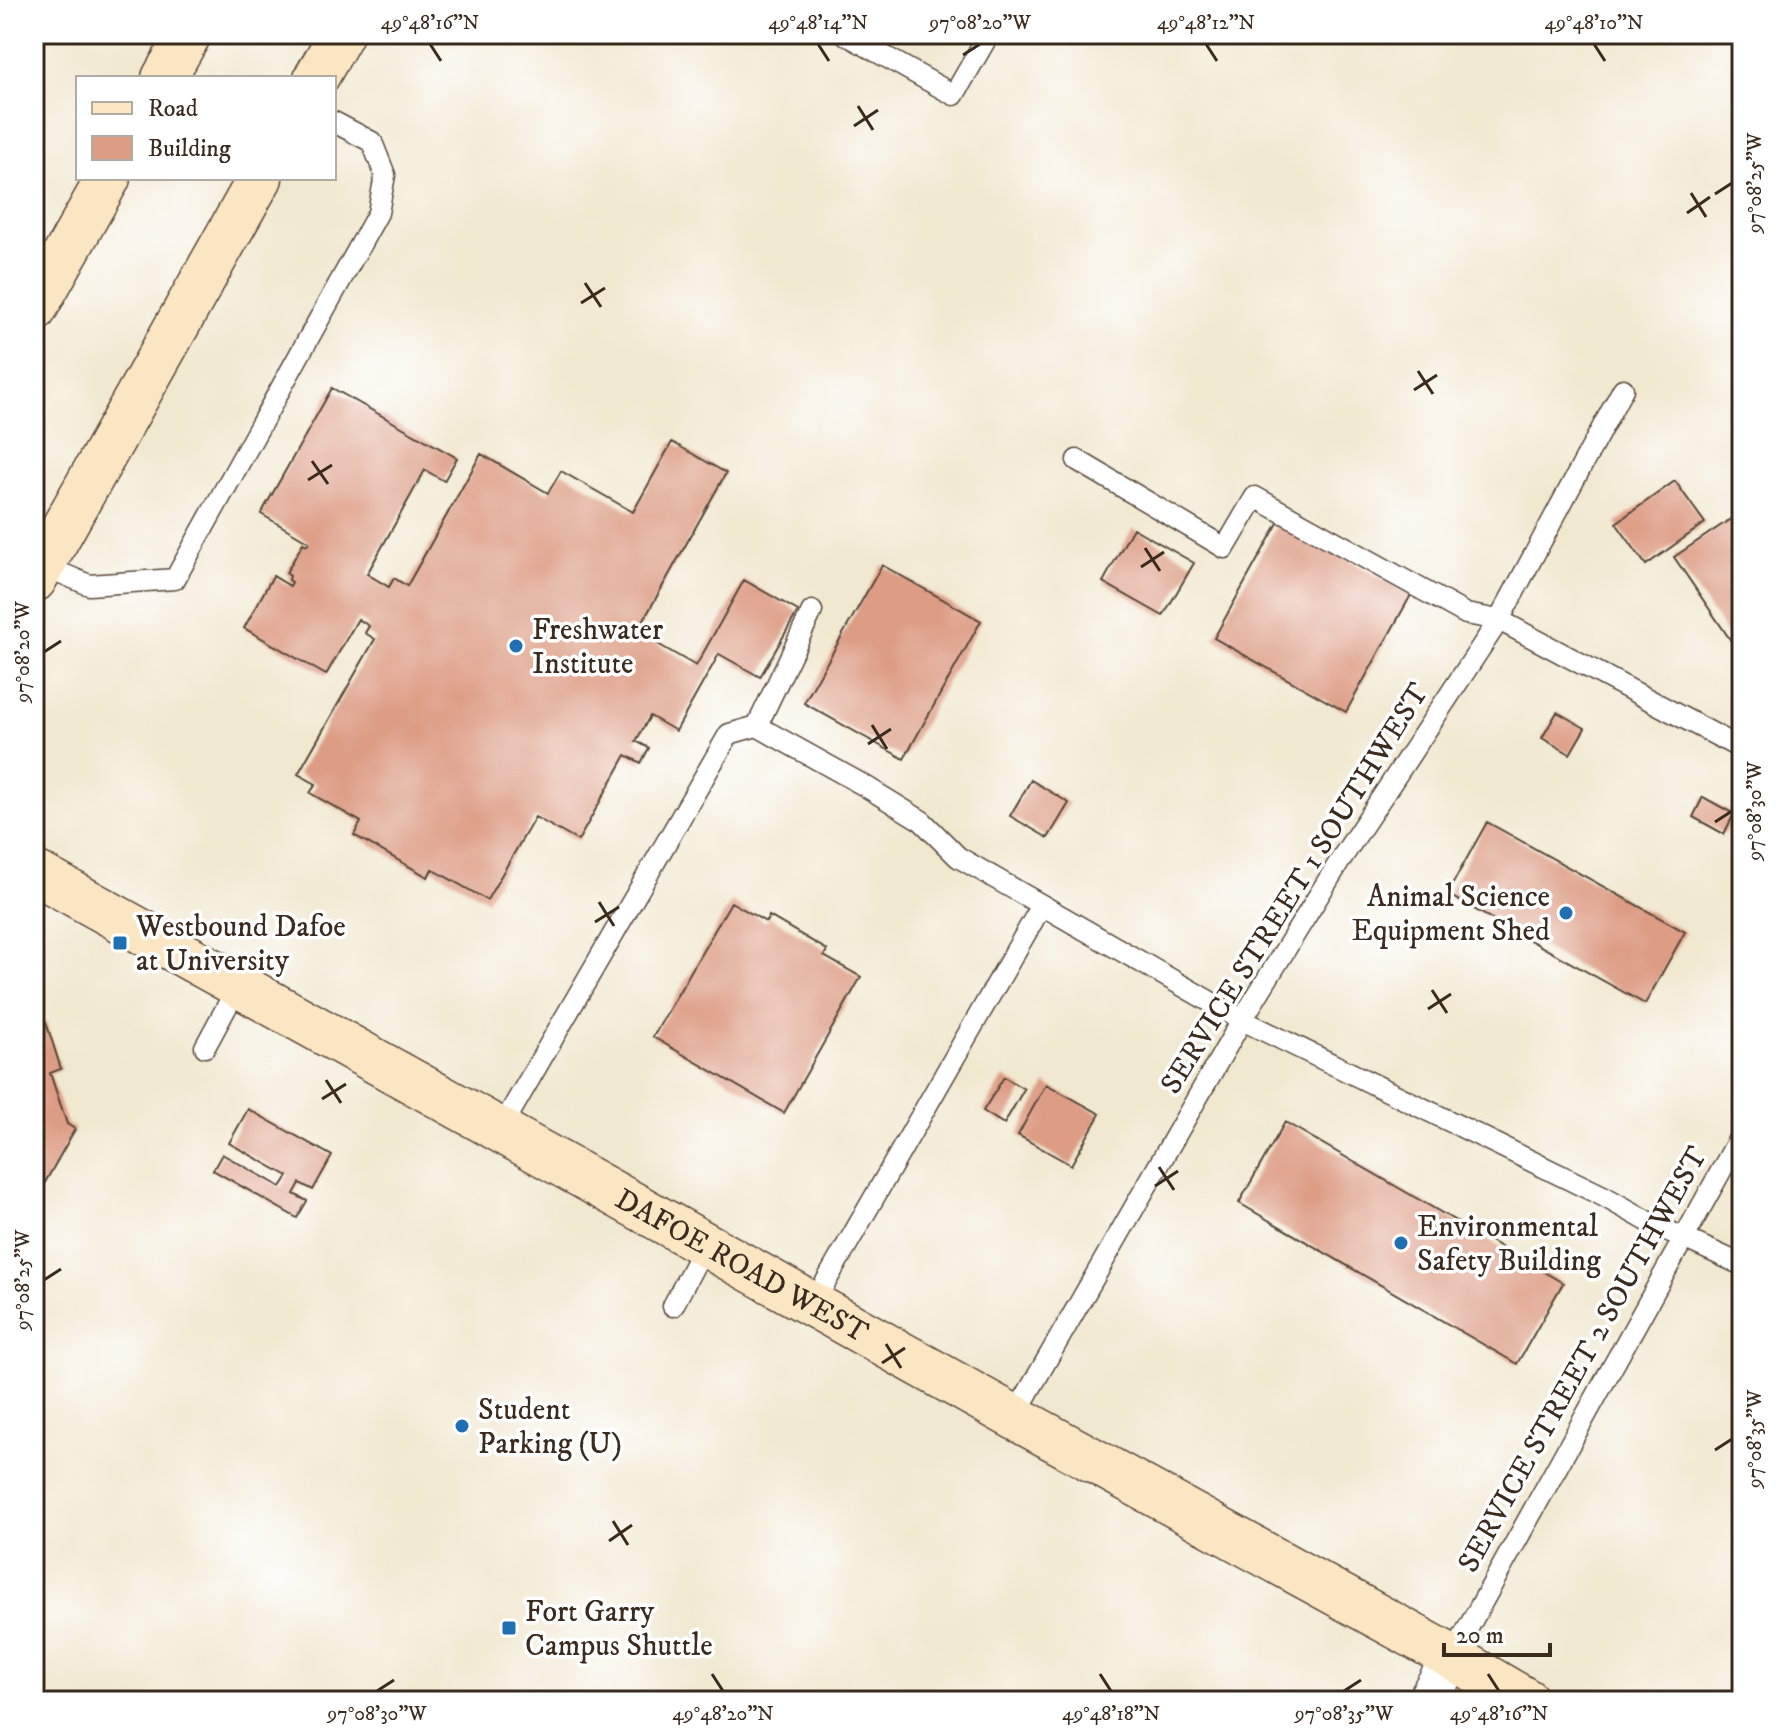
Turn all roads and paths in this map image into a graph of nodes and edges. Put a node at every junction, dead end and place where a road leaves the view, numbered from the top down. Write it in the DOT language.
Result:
graph roads {
  1 [pos="189,34"];
  2 [pos="341,34"];
  3 [pos="845,34"];
  4 [pos="989,34"];
  5 [pos="165,76"];
  6 [pos="317,76"];
  7 [pos="336,123"];
  8 [pos="107,180"];
  9 [pos="259,180"];
  10 [pos="34,310"];
  11 [pos="1623,389"];
  12 [pos="1077,460"];
  13 [pos="37,556"];
  14 [pos="812,611"];
  15 [pos="1499,620"];
  16 [pos="757,726"];
  17 [pos="1742,749"];
  18 [pos="34,872"];
  19 [pos="1042,905"];
  20 [pos="238,986"];
  21 [pos="1242,1020"];
  22 [pos="205,1047"];
  23 [pos="500,1130"];
  24 [pos="1742,1133"];
  25 [pos="1683,1238"];
  26 [pos="705,1245"];
  27 [pos="1742,1265"];
  28 [pos="813,1304"];
  29 [pos="673,1306"];
  30 [pos="1014,1417"];
  31 [pos="1452,1657"];
  32 [pos="1427,1701"];
  33 [pos="1527,1701"];
  1 -- 5 [label="street"];
  2 -- 6 [label="street"];
  3 -- 4 [label="lane"];
  7 -- 13 [label="lane"];
  8 -- 10 [label="street"];
  9 -- 13 [label="street"];
  11 -- 15 [label="lane, SERVICE STREET 1 SOUTHWEST"];
  12 -- 15 [label="lane"];
  14 -- 16 [label="lane"];
  15 -- 17 [label="lane"];
  15 -- 21 [label="lane, SERVICE STREET 1 SOUTHWEST"];
  16 -- 19 [label="lane"];
  16 -- 23 [label="lane"];
  18 -- 20 [label="street, DAFOE ROAD WEST"];
  19 -- 21 [label="lane"];
  19 -- 28 [label="lane"];
  20 -- 22 [label="lane"];
  20 -- 23 [label="street, DAFOE ROAD WEST"];
  21 -- 25 [label="lane"];
  21 -- 30 [label="lane, SERVICE STREET 1 SOUTHWEST"];
  23 -- 26 [label="street, DAFOE ROAD WEST"];
  24 -- 25 [label="lane, SERVICE STREET 2 SOUTHWEST"];
  25 -- 27 [label="lane"];
  25 -- 31 [label="lane, SERVICE STREET 2 SOUTHWEST"];
  26 -- 28 [label="street, DAFOE ROAD WEST"];
  26 -- 29 [label="lane"];
  28 -- 30 [label="street, DAFOE ROAD WEST"];
  30 -- 31 [label="street, DAFOE ROAD WEST"];
  31 -- 32 [label="street"];
  31 -- 33 [label="street, DAFOE ROAD WEST"];
}
